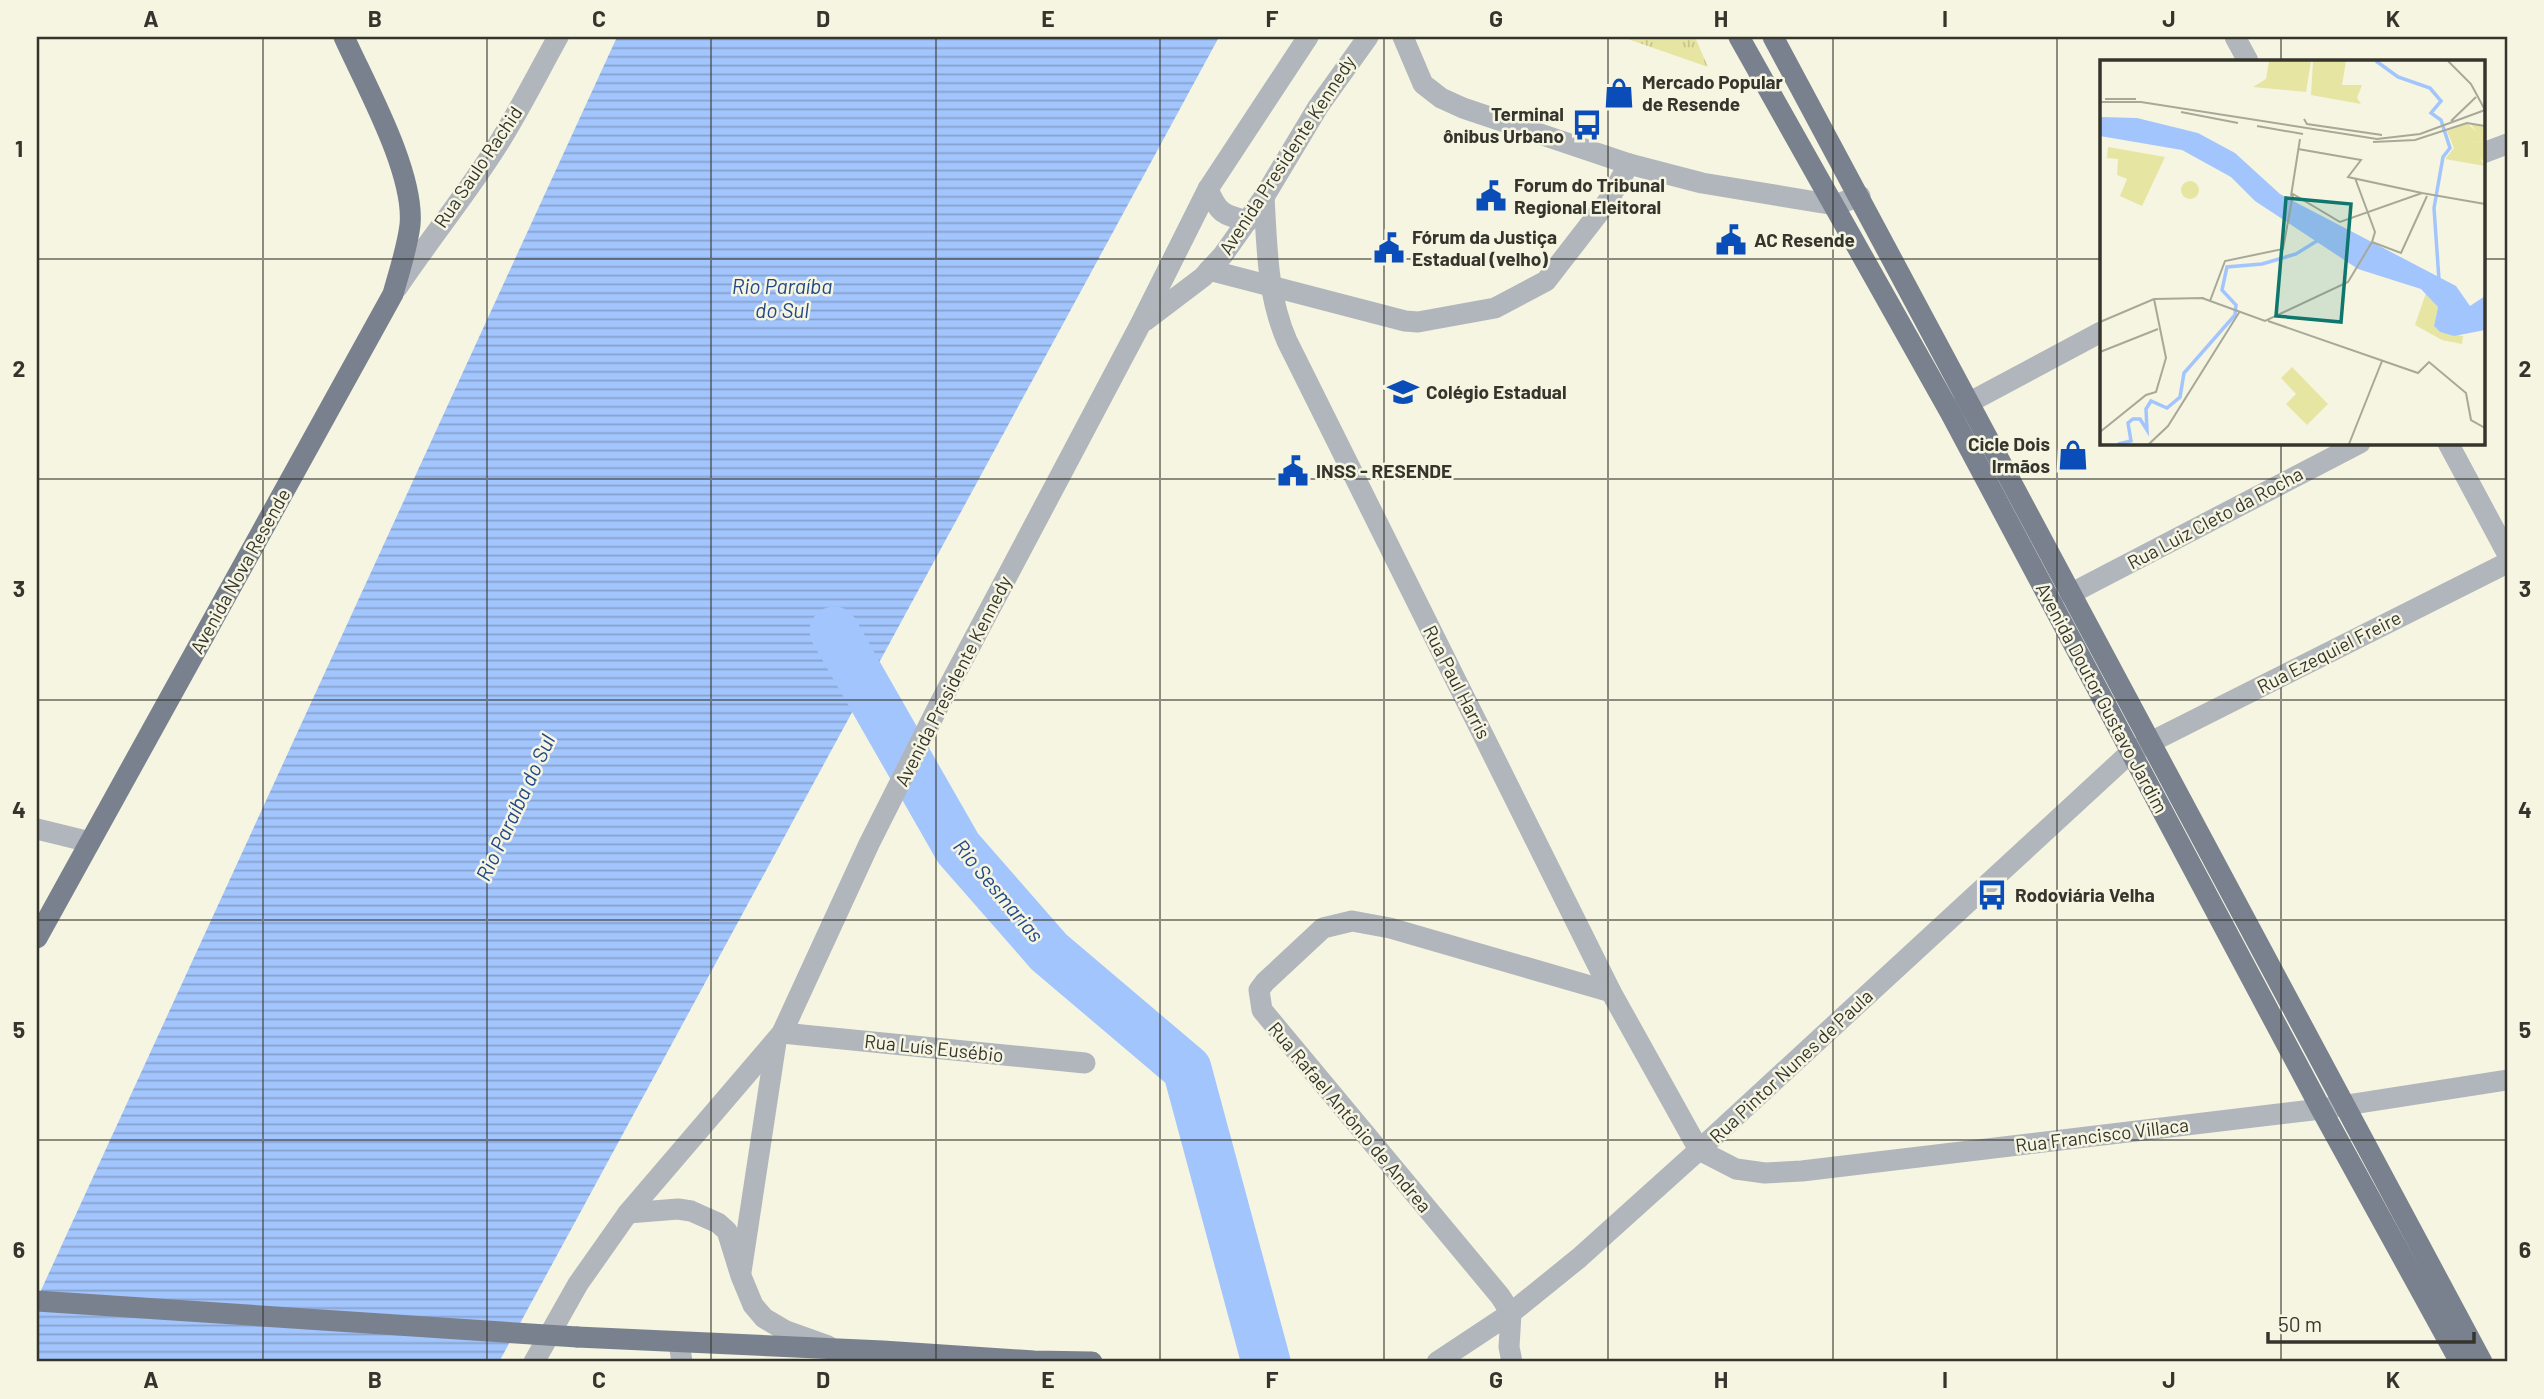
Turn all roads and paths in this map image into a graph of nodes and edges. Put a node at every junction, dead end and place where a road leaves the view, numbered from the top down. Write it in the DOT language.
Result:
graph roads {
  1 [pos="344,37"];
  2 [pos="558,37"];
  3 [pos="1308,37"];
  4 [pos="1368,37"];
  5 [pos="1403,37"];
  6 [pos="1739,37"];
  7 [pos="1773,37"];
  8 [pos="2235,37"];
  9 [pos="2247,60"];
  10 [pos="2507,144"];
  11 [pos="2484,153"];
  12 [pos="1629,164"];
  13 [pos="1208,190"];
  14 [pos="1860,196"];
  15 [pos="1264,197"];
  16 [pos="1835,205"];
  17 [pos="1248,220"];
  18 [pos="1209,270"];
  19 [pos="1270,286"];
  20 [pos="393,294"];
  21 [pos="1140,325"];
  22 [pos="2100,333"];
  23 [pos="1959,408"];
  24 [pos="2358,444"];
  25 [pos="2449,444"];
  26 [pos="2507,553"];
  27 [pos="2507,563"];
  28 [pos="2070,594"];
  29 [pos="2151,742"];
  30 [pos="2131,752"];
  31 [pos="37,829"];
  32 [pos="90,842"];
  33 [pos="37,938"];
  34 [pos="1611,992"];
  35 [pos="779,1037"];
  36 [pos="1085,1063"];
  37 [pos="2507,1080"];
  38 [pos="2345,1105"];
  39 [pos="2321,1109"];
  40 [pos="1699,1150"];
  41 [pos="628,1213"];
  42 [pos="741,1276"];
  43 [pos="37,1301"];
  44 [pos="1511,1313"];
  45 [pos="836,1350"];
  46 [pos="883,1351"];
  47 [pos="681,1353"];
  48 [pos="534,1362"];
  49 [pos="858,1362"];
  50 [pos="1095,1362"];
  51 [pos="1437,1362"];
  52 [pos="1512,1362"];
  53 [pos="2460,1362"];
  54 [pos="2482,1362"];
  1 -- 20 [label="main road, Avenida Nova Resende"];
  2 -- 20 [label="street, Rua Saulo Rachid"];
  3 -- 13 [label="street, Avenida Presidente Kennedy"];
  4 -- 15 [label="street, Avenida Presidente Kennedy"];
  5 -- 12 [label="street"];
  6 -- 16 [label="main road, Avenida Doutor Gustavo Jardim"];
  7 -- 14 [label="main road, Avenida Doutor Gustavo Jardim"];
  8 -- 9 [label="street"];
  10 -- 11 [label="street"];
  12 -- 16 [label="street"];
  12 -- 19 [label="street"];
  13 -- 17 [label="street"];
  13 -- 21 [label="street, Avenida Presidente Kennedy"];
  14 -- 16 [label="street"];
  14 -- 23 [label="main road, Avenida Doutor Gustavo Jardim"];
  15 -- 17 [label="street, Avenida Presidente Kennedy"];
  15 -- 19 [label="street, Rua Paul Harris"];
  16 -- 23 [label="main road, Avenida Doutor Gustavo Jardim"];
  17 -- 18 [label="street, Avenida Presidente Kennedy"];
  18 -- 19 [label="street"];
  18 -- 21 [label="street, Avenida Presidente Kennedy"];
  19 -- 34 [label="street, Rua Paul Harris"];
  20 -- 32 [label="main road, Avenida Nova Resende"];
  21 -- 35 [label="street, Avenida Presidente Kennedy"];
  22 -- 23 [label="street"];
  23 -- 28 [label="main road, Avenida Doutor Gustavo Jardim"];
  23 -- 30 [label="main road, Avenida Doutor Gustavo Jardim"];
  24 -- 28 [label="street, Rua Luiz Cleto da Rocha"];
  25 -- 26 [label="street"];
  27 -- 29 [label="street, Rua Ezequiel Freire"];
  28 -- 29 [label="main road, Avenida Doutor Gustavo Jardim"];
  29 -- 30 [label="street, Rua Ezequiel Freire"];
  29 -- 38 [label="main road, Avenida Doutor Gustavo Jardim"];
  30 -- 39 [label="main road, Avenida Doutor Gustavo Jardim"];
  30 -- 40 [label="street, Rua Pintor Nunes de Paula"];
  31 -- 32 [label="street"];
  32 -- 33 [label="main road, Avenida Nova Resende"];
  34 -- 40 [label="street, Rua Paul Harris"];
  34 -- 44 [label="street, Rua Rafael Antônio de Andrea"];
  35 -- 36 [label="street, Rua Luís Eusébio"];
  35 -- 41 [label="street, Avenida Presidente Kennedy"];
  35 -- 42 [label="street, Avenida Presidente Kennedy"];
  37 -- 38 [label="street, Rua Francisco Villaca"];
  38 -- 39 [label="street, Rua Francisco Villaca"];
  38 -- 54 [label="main road, Avenida Doutor Gustavo Jardim"];
  39 -- 40 [label="street, Rua Francisco Villaca"];
  39 -- 53 [label="main road, Avenida Doutor Gustavo Jardim"];
  40 -- 44 [label="street, Rua Pintor Nunes de Paula"];
  41 -- 42 [label="street"];
  41 -- 48 [label="street, Avenida Presidente Kennedy"];
  42 -- 45 [label="street"];
  43 -- 47 [label="main road, bridge"];
  44 -- 51 [label="street, Rua Pintor Nunes de Paula"];
  44 -- 52 [label="street"];
  45 -- 46 [label="main road"];
  45 -- 47 [label="main road"];
  46 -- 49 [label="street"];
  46 -- 50 [label="main road"];
}
